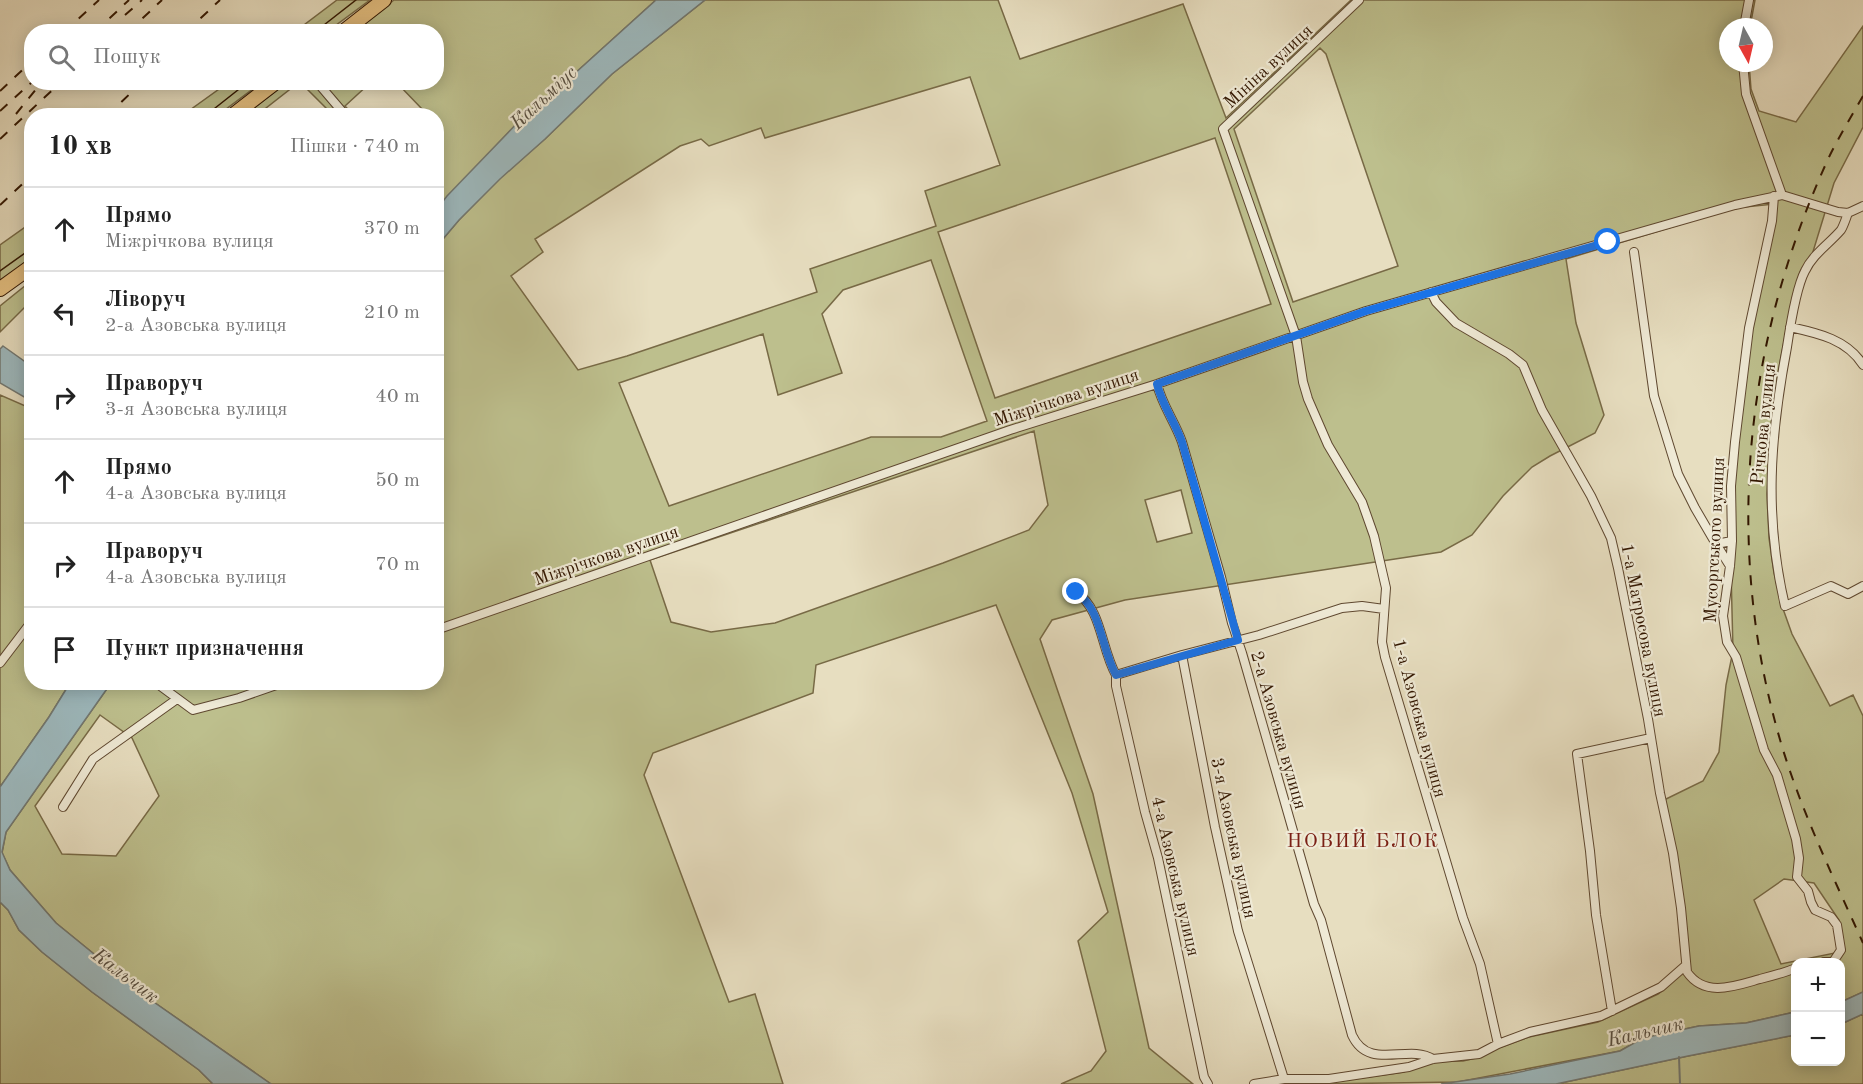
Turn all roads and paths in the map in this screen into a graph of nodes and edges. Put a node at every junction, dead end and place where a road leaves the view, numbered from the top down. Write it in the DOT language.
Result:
graph roads {
  1 [pos="384,0"];
  2 [pos="1359,0"];
  3 [pos="1749,0"];
  4 [pos="1746,18"];
  5 [pos="353,24"];
  6 [pos="1744,72"];
  7 [pos="266,90"];
  8 [pos="324,90"];
  9 [pos="242,108"];
  10 [pos="339,108"];
  11 [pos="1223,129"];
  12 [pos="1778,196"];
  13 [pos="1863,206"];
  14 [pos="1848,213"];
  15 [pos="1634,252"];
  16 [pos="24,272"];
  17 [pos="0,290"];
  18 [pos="1431,292"];
  19 [pos="1790,327"];
  20 [pos="1296,336"];
  21 [pos="1863,365"];
  22 [pos="1157,384"];
  23 [pos="1732,541"];
  24 [pos="1716,544"];
  25 [pos="1730,566"];
  26 [pos="1863,586"];
  27 [pos="1076,592"];
  28 [pos="1384,609"];
  29 [pos="444,627"];
  30 [pos="24,632"];
  31 [pos="1238,640"];
  32 [pos="1182,656"];
  33 [pos="0,663"];
  34 [pos="1116,675"];
  35 [pos="165,690"];
  36 [pos="262,690"];
  37 [pos="177,699"];
  38 [pos="1650,738"];
  39 [pos="63,807"];
  40 [pos="1836,958"];
  41 [pos="1685,966"];
  42 [pos="1791,969"];
  43 [pos="1612,1011"];
  44 [pos="1498,1044"];
  45 [pos="1433,1059"];
  46 [pos="1284,1079"];
  47 [pos="1208,1084"];
  48 [pos="1254,1084"];
  1 -- 5 [label="highway"];
  2 -- 11 [label="street, Мініна вулиця"];
  3 -- 4 [label="street"];
  6 -- 12 [label="street"];
  7 -- 9 [label="highway"];
  8 -- 10 [label="street"];
  11 -- 20 [label="street, 1-а Азовська вулиця"];
  12 -- 14 [label="street"];
  12 -- 18 [label="street, Міжрічкова вулиця"];
  12 -- 23 [label="street, Мусоргського вулиця"];
  13 -- 14 [label="street"];
  14 -- 19 [label="street, Річкова вулиця"];
  15 -- 24 [label="street"];
  16 -- 17 [label="highway"];
  18 -- 20 [label="street, Міжрічкова вулиця"];
  18 -- 38 [label="street, 1-а Матросова вулиця"];
  19 -- 21 [label="street"];
  19 -- 26 [label="street, Річкова вулиця"];
  20 -- 22 [label="street, Міжрічкова вулиця"];
  20 -- 28 [label="street, 1-а Азовська вулиця"];
  22 -- 29 [label="street, Міжрічкова вулиця"];
  22 -- 31 [label="street, 2-а Азовська вулиця"];
  23 -- 24 [label="street"];
  23 -- 25 [label="street, Мусоргського вулиця"];
  24 -- 25 [label="street"];
  25 -- 40 [label="street, Мусоргського вулиця"];
  27 -- 34 [label="street, 4-а Азовська вулиця"];
  28 -- 31 [label="street"];
  28 -- 44 [label="street, 1-а Азовська вулиця"];
  30 -- 33 [label="street"];
  31 -- 32 [label="street"];
  31 -- 45 [label="street, 2-а Азовська вулиця"];
  32 -- 34 [label="street"];
  32 -- 46 [label="street, 3-я Азовська вулиця"];
  34 -- 47 [label="street, 4-а Азовська вулиця"];
  35 -- 37 [label="street"];
  36 -- 37 [label="street"];
  37 -- 39 [label="street"];
  38 -- 41 [label="street, 1-а Матросова вулиця"];
  38 -- 43 [label="street"];
  41 -- 42 [label="street"];
  41 -- 43 [label="street"];
  43 -- 44 [label="street"];
  44 -- 45 [label="street"];
  45 -- 46 [label="street"];
  46 -- 48 [label="street"];
}
